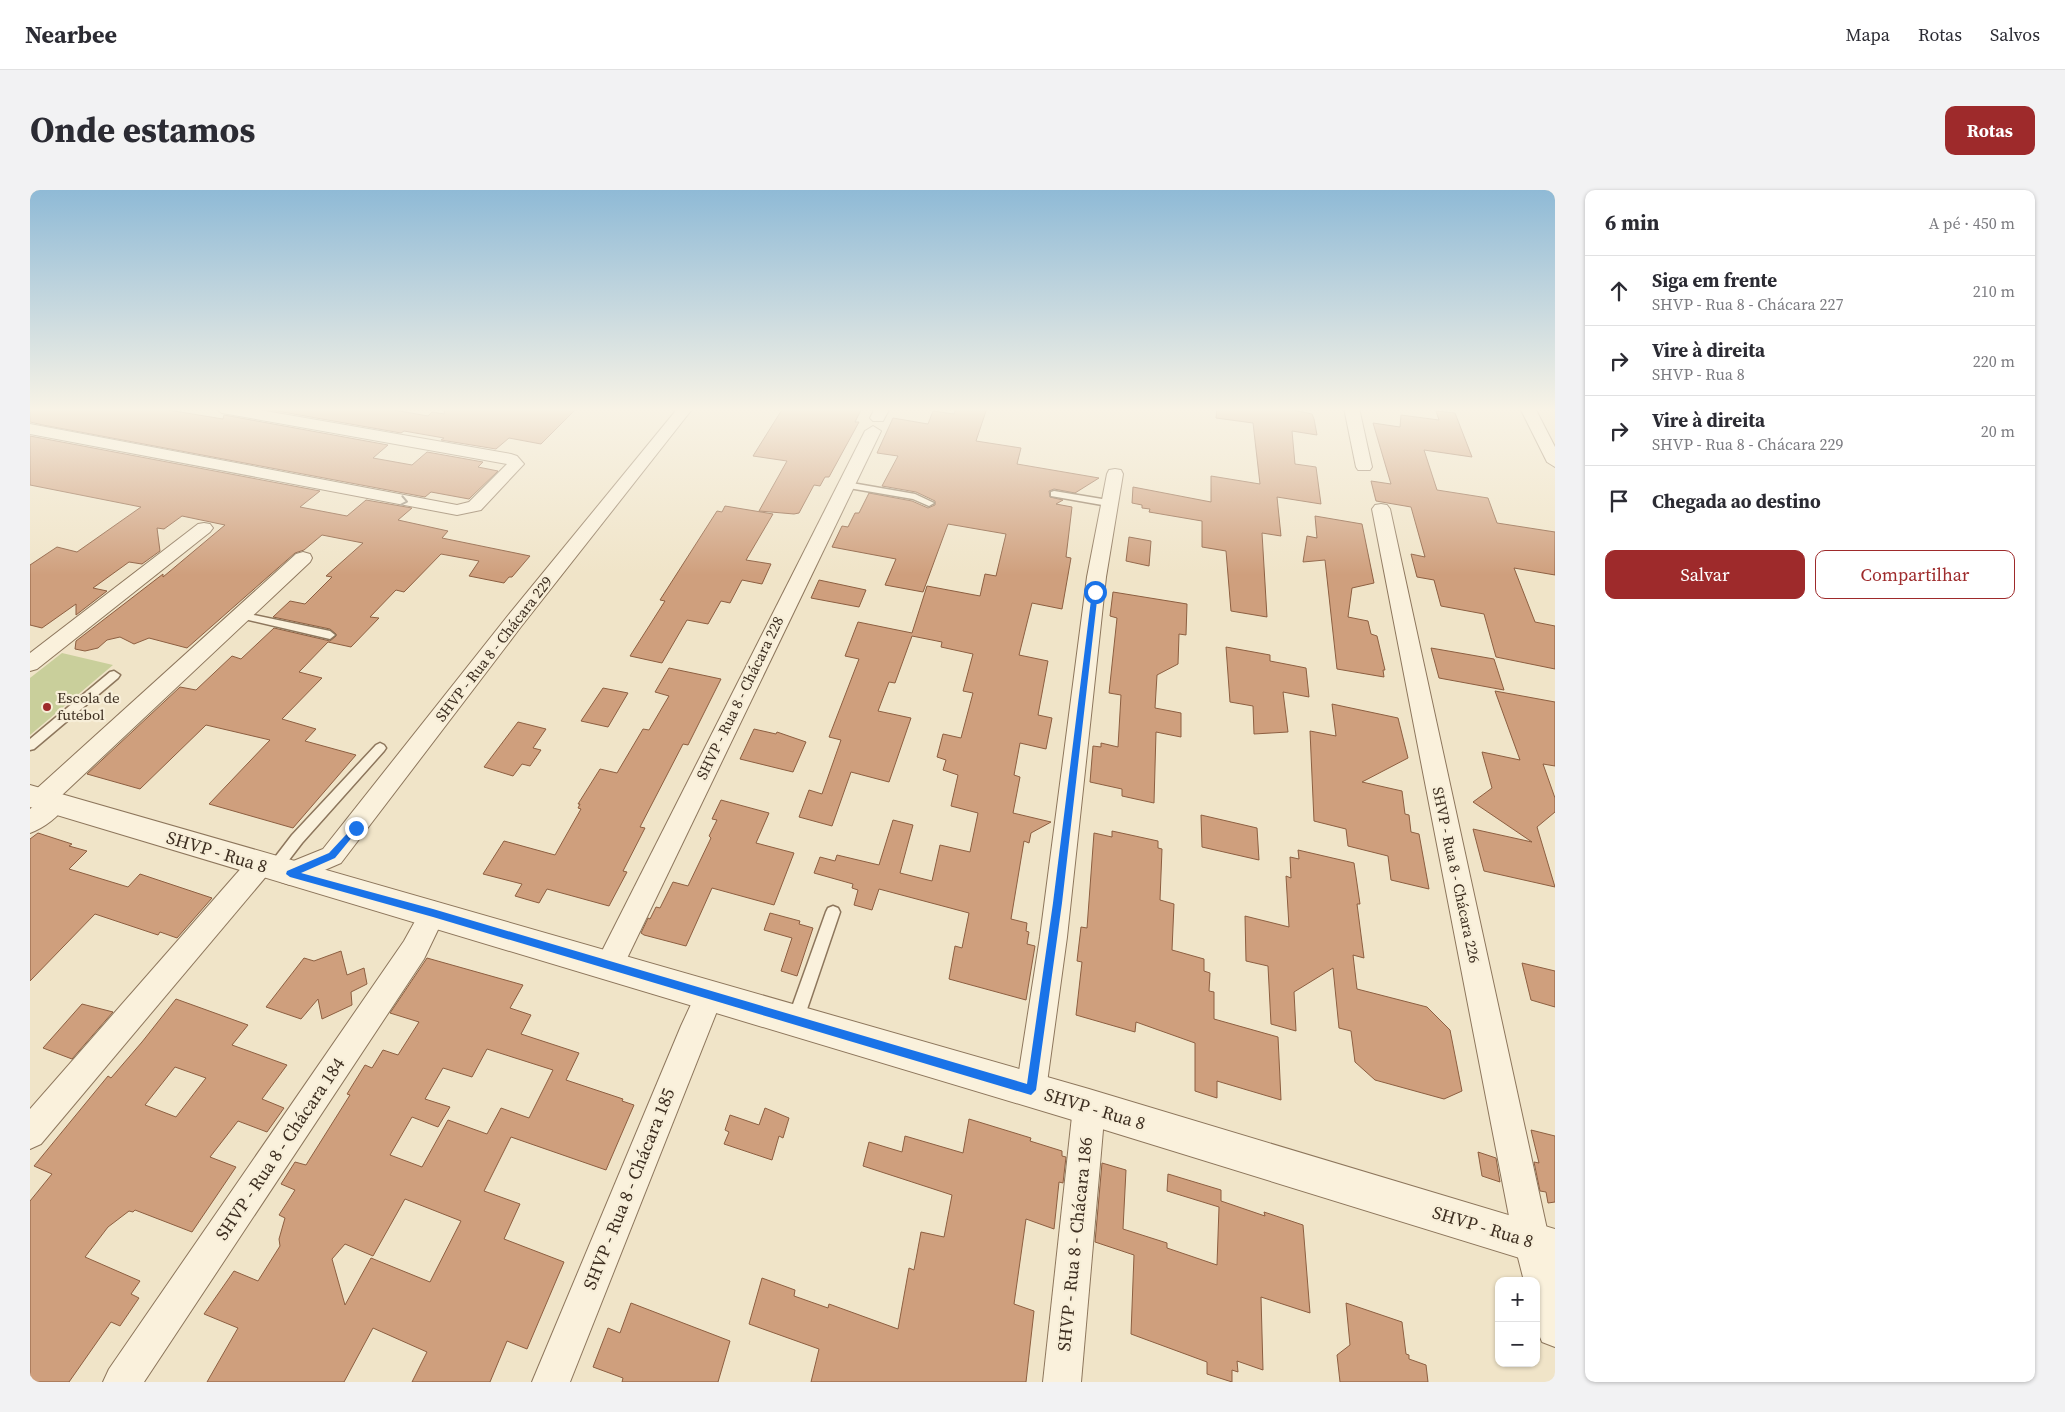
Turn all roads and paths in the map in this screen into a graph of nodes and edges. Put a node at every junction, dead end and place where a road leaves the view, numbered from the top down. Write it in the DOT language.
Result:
graph roads {
  1 [pos="213,464"];
  2 [pos="516,464"];
  3 [pos="641,464"];
  4 [pos="856,464"];
  5 [pos="1363,464"];
  6 [pos="1364,467"];
  7 [pos="1115,474"];
  8 [pos="846,485"];
  9 [pos="1054,494"];
  10 [pos="929,503"];
  11 [pos="1108,503"];
  12 [pos="1381,509"];
  13 [pos="204,528"];
  14 [pos="303,558"];
  15 [pos="240,615"];
  16 [pos="330,636"];
  17 [pos="30,664"];
  18 [pos="114,675"];
  19 [pos="30,746"];
  20 [pos="380,748"];
  21 [pos="39,805"];
  22 [pos="275,869"];
  23 [pos="833,912"];
  24 [pos="433,913"];
  25 [pos="609,966"];
  26 [pos="709,996"];
  27 [pos="795,1022"];
  28 [pos="1031,1090"];
  29 [pos="1089,1106"];
  30 [pos="30,1133"];
  31 [pos="1543,1245"];
  32 [pos="1555,1329"];
  33 [pos="122,1382"];
  34 [pos="551,1382"];
  35 [pos="1062,1382"];
  1 -- 2 [label="street, one-way"];
  3 -- 22 [label="street, SHVP - Rua 8 - Chácara 229"];
  4 -- 8 [label="street, SHVP - Rua 8 - Chácara 228"];
  5 -- 6 [label="street"];
  7 -- 11 [label="street"];
  8 -- 10 [label="lane"];
  8 -- 25 [label="street, SHVP - Rua 8 - Chácara 228"];
  9 -- 11 [label="lane"];
  11 -- 28 [label="street"];
  12 -- 31 [label="street, SHVP - Rua 8 - Chácara 226"];
  13 -- 17 [label="street"];
  14 -- 15 [label="street"];
  15 -- 16 [label="lane"];
  15 -- 21 [label="street"];
  18 -- 19 [label="lane"];
  20 -- 22 [label="lane"];
  21 -- 22 [label="street, SHVP - Rua 8"];
  22 -- 24 [label="street, SHVP - Rua 8"];
  22 -- 30 [label="street"];
  23 -- 27 [label="lane"];
  24 -- 25 [label="street, SHVP - Rua 8"];
  24 -- 33 [label="street, SHVP - Rua 8 - Chácara 184"];
  25 -- 26 [label="street, SHVP - Rua 8"];
  26 -- 27 [label="street, SHVP - Rua 8"];
  26 -- 34 [label="street, SHVP - Rua 8 - Chácara 185"];
  27 -- 28 [label="street, SHVP - Rua 8"];
  28 -- 29 [label="street, SHVP - Rua 8"];
  29 -- 31 [label="street, SHVP - Rua 8"];
  29 -- 35 [label="street, SHVP - Rua 8 - Chácara 186"];
  31 -- 32 [label="street, SHVP - Rua 8 - Chácara 226"];
}
